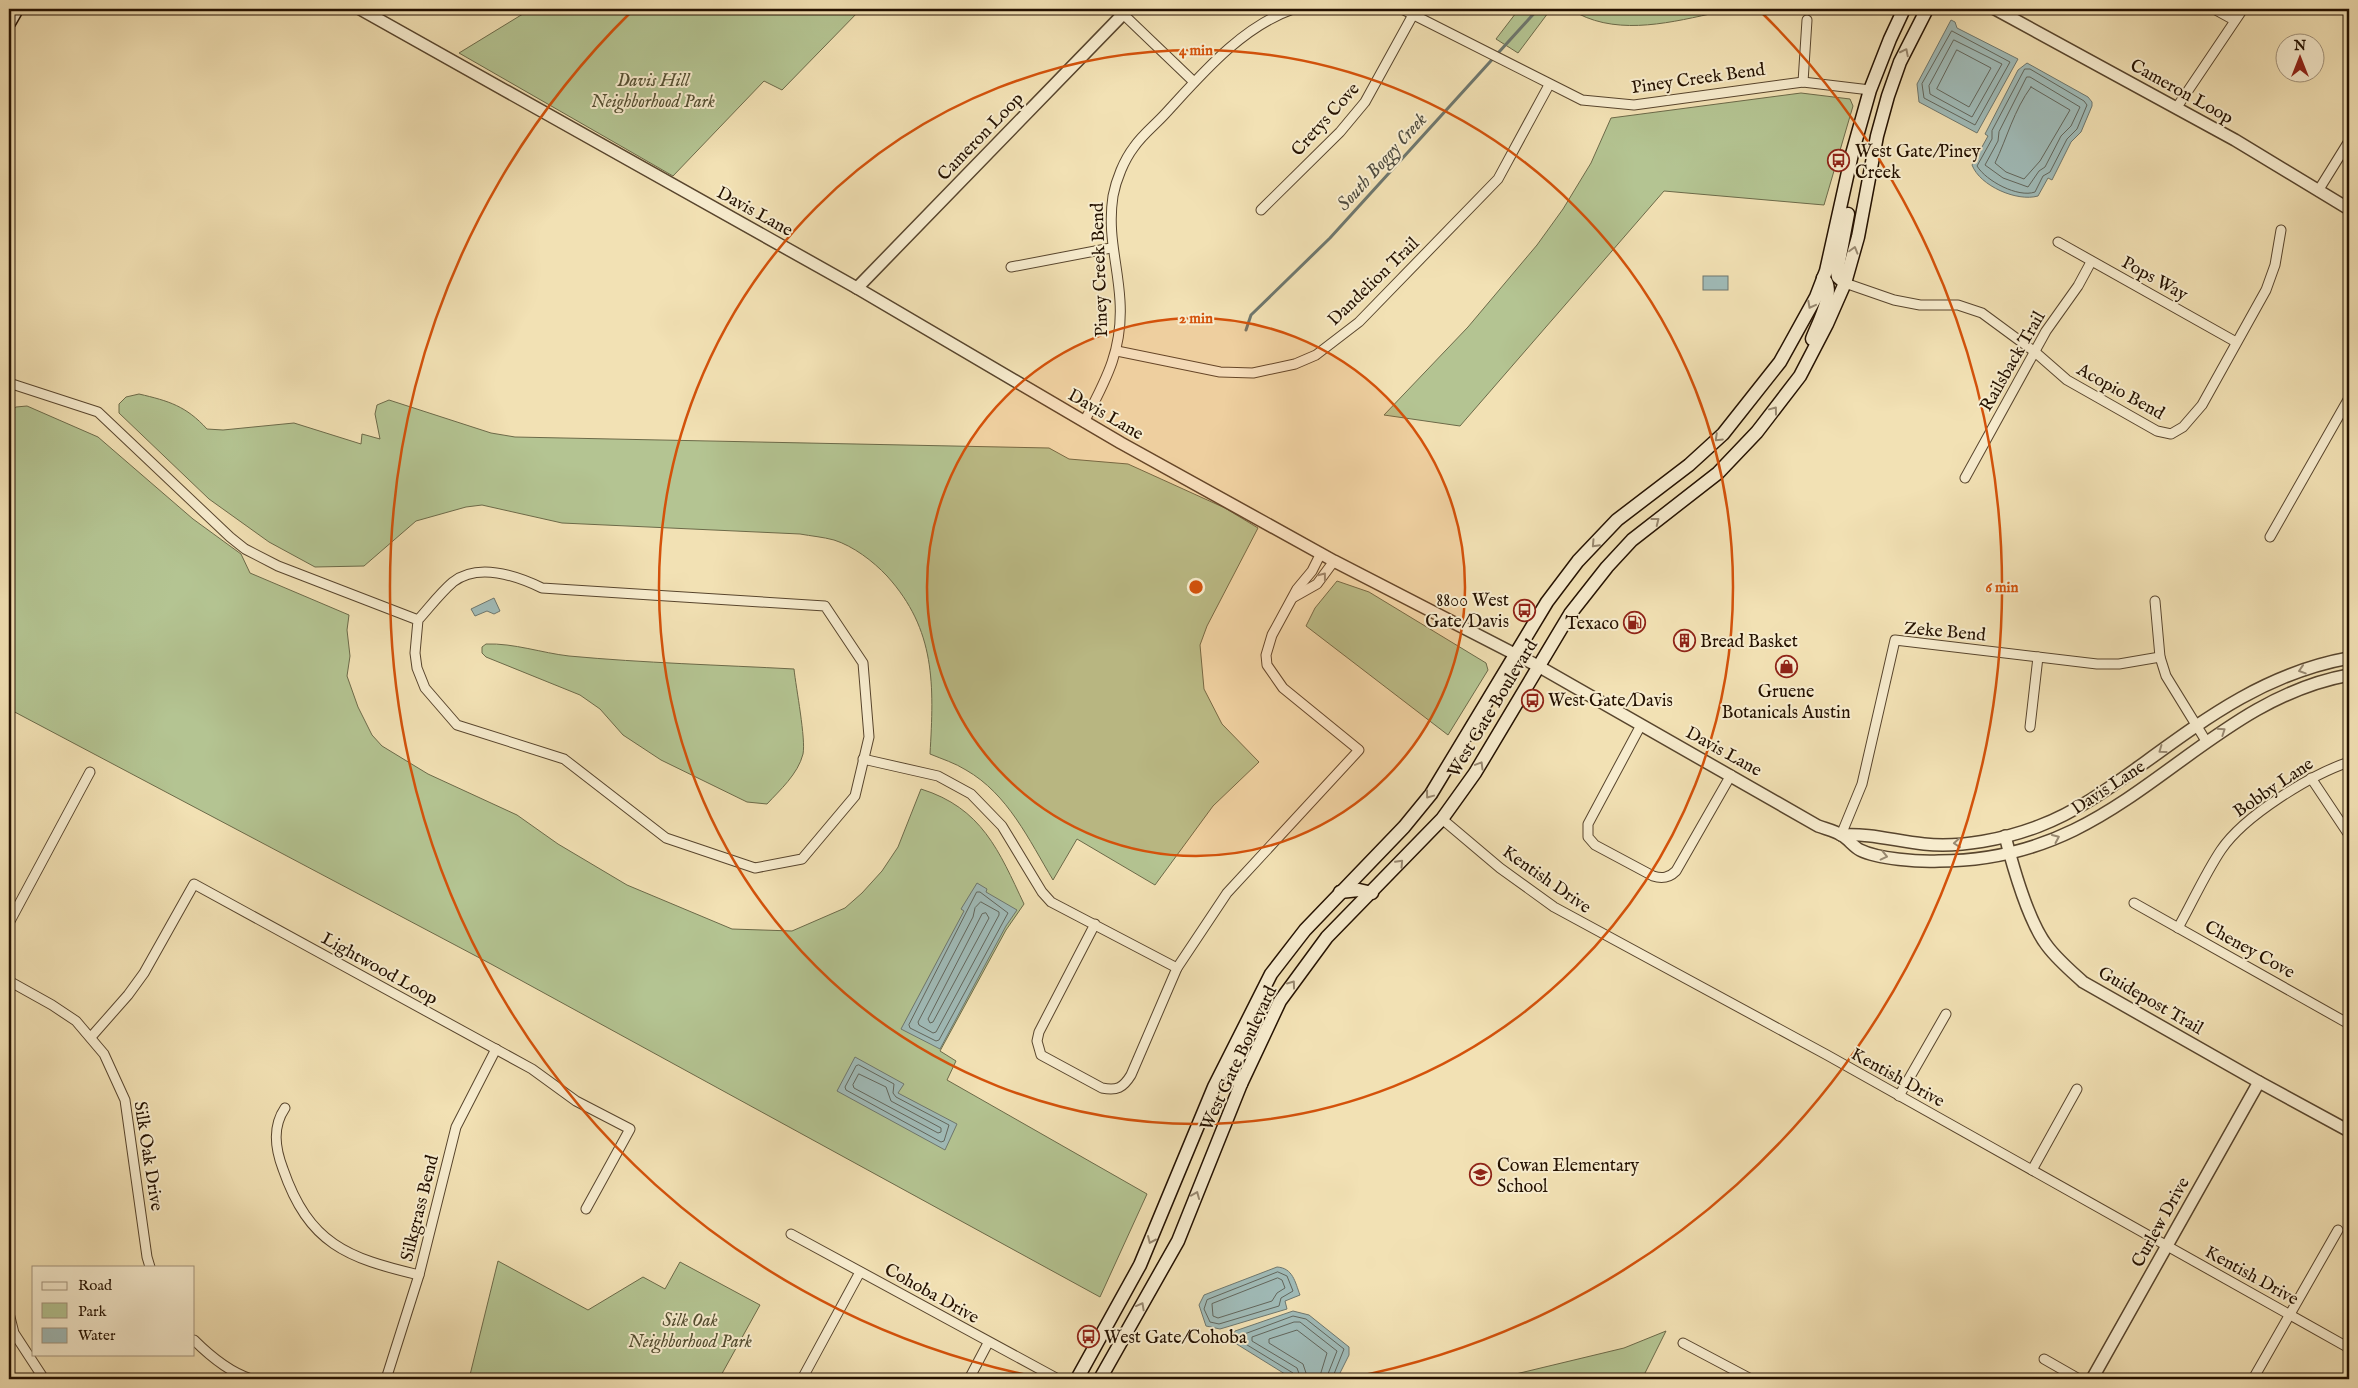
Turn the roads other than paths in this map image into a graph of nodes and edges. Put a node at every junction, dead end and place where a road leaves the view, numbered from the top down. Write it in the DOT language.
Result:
graph roads {
  1 [pos="17,9"];
  2 [pos="360,9"];
  3 [pos="1293,9"];
  4 [pos="1402,9"];
  5 [pos="1904,9"];
  6 [pos="1927,9"];
  7 [pos="1995,9"];
  8 [pos="2214,9"];
  9 [pos="2243,9"];
  10 [pos="1126,11"];
  11 [pos="1414,14"];
  12 [pos="1807,20"];
  13 [pos="2234,20"];
  14 [pos="9,23"];
  15 [pos="1194,82"];
  16 [pos="1803,82"];
  17 [pos="1549,85"];
  18 [pos="1870,90"];
  19 [pos="2177,107"];
  20 [pos="2349,141"];
  21 [pos="1846,187"];
  22 [pos="2318,191"];
  23 [pos="2349,208"];
  24 [pos="1261,210"];
  25 [pos="2281,230"];
  26 [pos="2058,242"];
  27 [pos="1111,248"];
  28 [pos="2091,262"];
  29 [pos="1011,267"];
  30 [pos="1823,278"];
  31 [pos="1845,283"];
  32 [pos="857,288"];
  33 [pos="2236,342"];
  34 [pos="1117,350"];
  35 [pos="2035,352"];
  36 [pos="1808,362"];
  37 [pos="9,383"];
  38 [pos="2349,398"];
  39 [pos="1084,422"];
  40 [pos="1965,478"];
  41 [pos="2270,536"];
  42 [pos="1321,553"];
  43 [pos="1334,560"];
  44 [pos="1294,597"];
  45 [pos="2155,601"];
  46 [pos="418,620"];
  47 [pos="1515,654"];
  48 [pos="2038,657"];
  49 [pos="2160,657"];
  50 [pos="2349,658"];
  51 [pos="1538,666"];
  52 [pos="2349,675"];
  53 [pos="1641,725"];
  54 [pos="2196,726"];
  55 [pos="2030,727"];
  56 [pos="2206,742"];
  57 [pos="864,759"];
  58 [pos="2349,762"];
  59 [pos="90,772"];
  60 [pos="1731,775"];
  61 [pos="2311,778"];
  62 [pos="1442,819"];
  63 [pos="1841,834"];
  64 [pos="2349,835"];
  65 [pos="2005,836"];
  66 [pos="2010,854"];
  67 [pos="1340,892"];
  68 [pos="1372,893"];
  69 [pos="2134,903"];
  70 [pos="9,923"];
  71 [pos="1094,924"];
  72 [pos="2178,928"];
  73 [pos="1177,968"];
  74 [pos="9,981"];
  75 [pos="1264,988"];
  76 [pos="1946,1014"];
  77 [pos="2349,1024"];
  78 [pos="91,1037"];
  79 [pos="496,1049"];
  80 [pos="2259,1082"];
  81 [pos="1241,1084"];
  82 [pos="2077,1089"];
  83 [pos="1899,1096"];
  84 [pos="285,1108"];
  85 [pos="2349,1131"];
  86 [pos="2032,1170"];
  87 [pos="586,1209"];
  88 [pos="2338,1230"];
  89 [pos="791,1234"];
  90 [pos="2167,1246"];
  91 [pos="150,1266"];
  92 [pos="860,1272"];
  93 [pos="419,1275"];
  94 [pos="9,1313"];
  95 [pos="2290,1314"];
  96 [pos="195,1341"];
  97 [pos="988,1343"];
  98 [pos="1683,1343"];
  99 [pos="2349,1348"];
  100 [pos="2044,1359"];
  101 [pos="1746,1378"];
  102 [pos="44,1379"];
  103 [pos="251,1379"];
  104 [pos="386,1379"];
  105 [pos="802,1379"];
  106 [pos="969,1379"];
  107 [pos="1058,1379"];
  108 [pos="1077,1379"];
  109 [pos="1100,1379"];
  110 [pos="2079,1379"];
  111 [pos="2092,1379"];
  112 [pos="2254,1379"];
  1 -- 14 [label="main road"];
  2 -- 32 [label="street, Davis Lane"];
  3 -- 15 [label="street, Piney Creek Bend"];
  4 -- 11 [label="street, Piney Creek Bend"];
  5 -- 18 [label="main road, West Gate Boulevard"];
  31 -- 6 [label="main road, West Gate Boulevard, one-way"];
  7 -- 19 [label="street, Cameron Loop"];
  8 -- 13 [label="street"];
  9 -- 13 [label="street"];
  10 -- 15 [label="street"];
  10 -- 32 [label="street, Cameron Loop"];
  11 -- 17 [label="street, Piney Creek Bend"];
  11 -- 24 [label="street, Cretys Cove"];
  12 -- 16 [label="street"];
  13 -- 19 [label="street"];
  15 -- 27 [label="street, Piney Creek Bend"];
  16 -- 17 [label="street, Piney Creek Bend"];
  16 -- 18 [label="street, Piney Creek Bend"];
  17 -- 34 [label="street, Dandelion Trail"];
  18 -- 21 [label="main road, West Gate Boulevard"];
  19 -- 22 [label="street, Cameron Loop"];
  20 -- 22 [label="street"];
  21 -- 30 [label="main road, West Gate Boulevard"];
  21 -- 31 [label="main road"];
  22 -- 23 [label="street, Cameron Loop"];
  25 -- 33 [label="street, Acopio Bend"];
  26 -- 28 [label="street, Pops Way"];
  27 -- 29 [label="street"];
  27 -- 34 [label="street, Piney Creek Bend"];
  28 -- 33 [label="street, Pops Way"];
  28 -- 35 [label="street, Railsback Trail"];
  30 -- 36 [label="main road"];
  30 -- 47 [label="main road, West Gate Boulevard, one-way"];
  31 -- 35 [label="street, Acopio Bend"];
  31 -- 36 [label="main road, West Gate Boulevard"];
  32 -- 39 [label="street, Davis Lane"];
  33 -- 35 [label="street, Acopio Bend"];
  34 -- 39 [label="street, Piney Creek Bend"];
  35 -- 40 [label="street, Railsback Trail"];
  51 -- 36 [label="main road, West Gate Boulevard, one-way"];
  37 -- 46 [label="street"];
  38 -- 41 [label="street"];
  39 -- 42 [label="street, Davis Lane"];
  42 -- 43 [label="street, Davis Lane"];
  42 -- 44 [label="street"];
  44 -- 43 [label="street, one-way"];
  43 -- 47 [label="street, Davis Lane"];
  44 -- 73 [label="street"];
  45 -- 49 [label="street"];
  46 -- 57 [label="street"];
  46 -- 57 [label="street"];
  47 -- 51 [label="street, Davis Lane"];
  47 -- 67 [label="main road, West Gate Boulevard, one-way"];
  48 -- 49 [label="street, Zeke Bend"];
  48 -- 55 [label="street"];
  48 -- 63 [label="street, Zeke Bend"];
  49 -- 54 [label="street"];
  50 -- 54 [label="street, Davis Lane, one-way"];
  51 -- 53 [label="street, Davis Lane"];
  62 -- 51 [label="main road, West Gate Boulevard, one-way"];
  56 -- 52 [label="street, Davis Lane, one-way"];
  53 -- 60 [label="street, Davis Lane"];
  53 -- 60 [label="street"];
  54 -- 56 [label="street"];
  54 -- 65 [label="street, Davis Lane, one-way"];
  66 -- 56 [label="street, Davis Lane, one-way"];
  57 -- 71 [label="street"];
  58 -- 61 [label="street, Bobby Lane"];
  59 -- 70 [label="street"];
  60 -- 63 [label="street, Davis Lane"];
  61 -- 64 [label="street"];
  61 -- 72 [label="street, Bobby Lane"];
  68 -- 62 [label="main road, West Gate Boulevard, one-way"];
  62 -- 83 [label="street, Kentish Drive"];
  65 -- 63 [label="street, Davis Lane, one-way"];
  63 -- 66 [label="street, Davis Lane, one-way"];
  65 -- 66 [label="street, Guidepost Trail"];
  66 -- 80 [label="street, Guidepost Trail"];
  67 -- 68 [label="main road"];
  67 -- 75 [label="main road, West Gate Boulevard"];
  81 -- 68 [label="main road, West Gate Boulevard, one-way"];
  69 -- 72 [label="street, Cheney Cove"];
  71 -- 73 [label="street"];
  71 -- 73 [label="street"];
  72 -- 77 [label="street, Cheney Cove"];
  74 -- 78 [label="street, Silk Oak Drive"];
  75 -- 81 [label="main road"];
  75 -- 108 [label="main road, West Gate Boulevard, one-way"];
  76 -- 83 [label="street"];
  78 -- 79 [label="street, Lightwood Loop"];
  78 -- 91 [label="street, Silk Oak Drive"];
  79 -- 87 [label="street, Lightwood Loop"];
  79 -- 93 [label="street, Silkgrass Bend"];
  80 -- 85 [label="street, Guidepost Trail"];
  80 -- 90 [label="street, Curlew Drive"];
  109 -- 81 [label="main road, West Gate Boulevard, one-way"];
  82 -- 86 [label="street"];
  83 -- 86 [label="street, Kentish Drive"];
  84 -- 93 [label="street"];
  86 -- 90 [label="street, Kentish Drive"];
  88 -- 95 [label="street"];
  89 -- 92 [label="street, Cohoba Drive"];
  90 -- 95 [label="street, Kentish Drive"];
  90 -- 111 [label="street, Curlew Drive"];
  92 -- 97 [label="street, Cohoba Drive"];
  92 -- 105 [label="street"];
  93 -- 104 [label="street, Silkgrass Bend"];
  94 -- 102 [label="street"];
  95 -- 99 [label="street, Kentish Drive"];
  95 -- 112 [label="street"];
  96 -- 103 [label="street"];
  97 -- 106 [label="street"];
  97 -- 107 [label="street, Cohoba Drive"];
  98 -- 101 [label="street"];
  100 -- 110 [label="street"];
}
